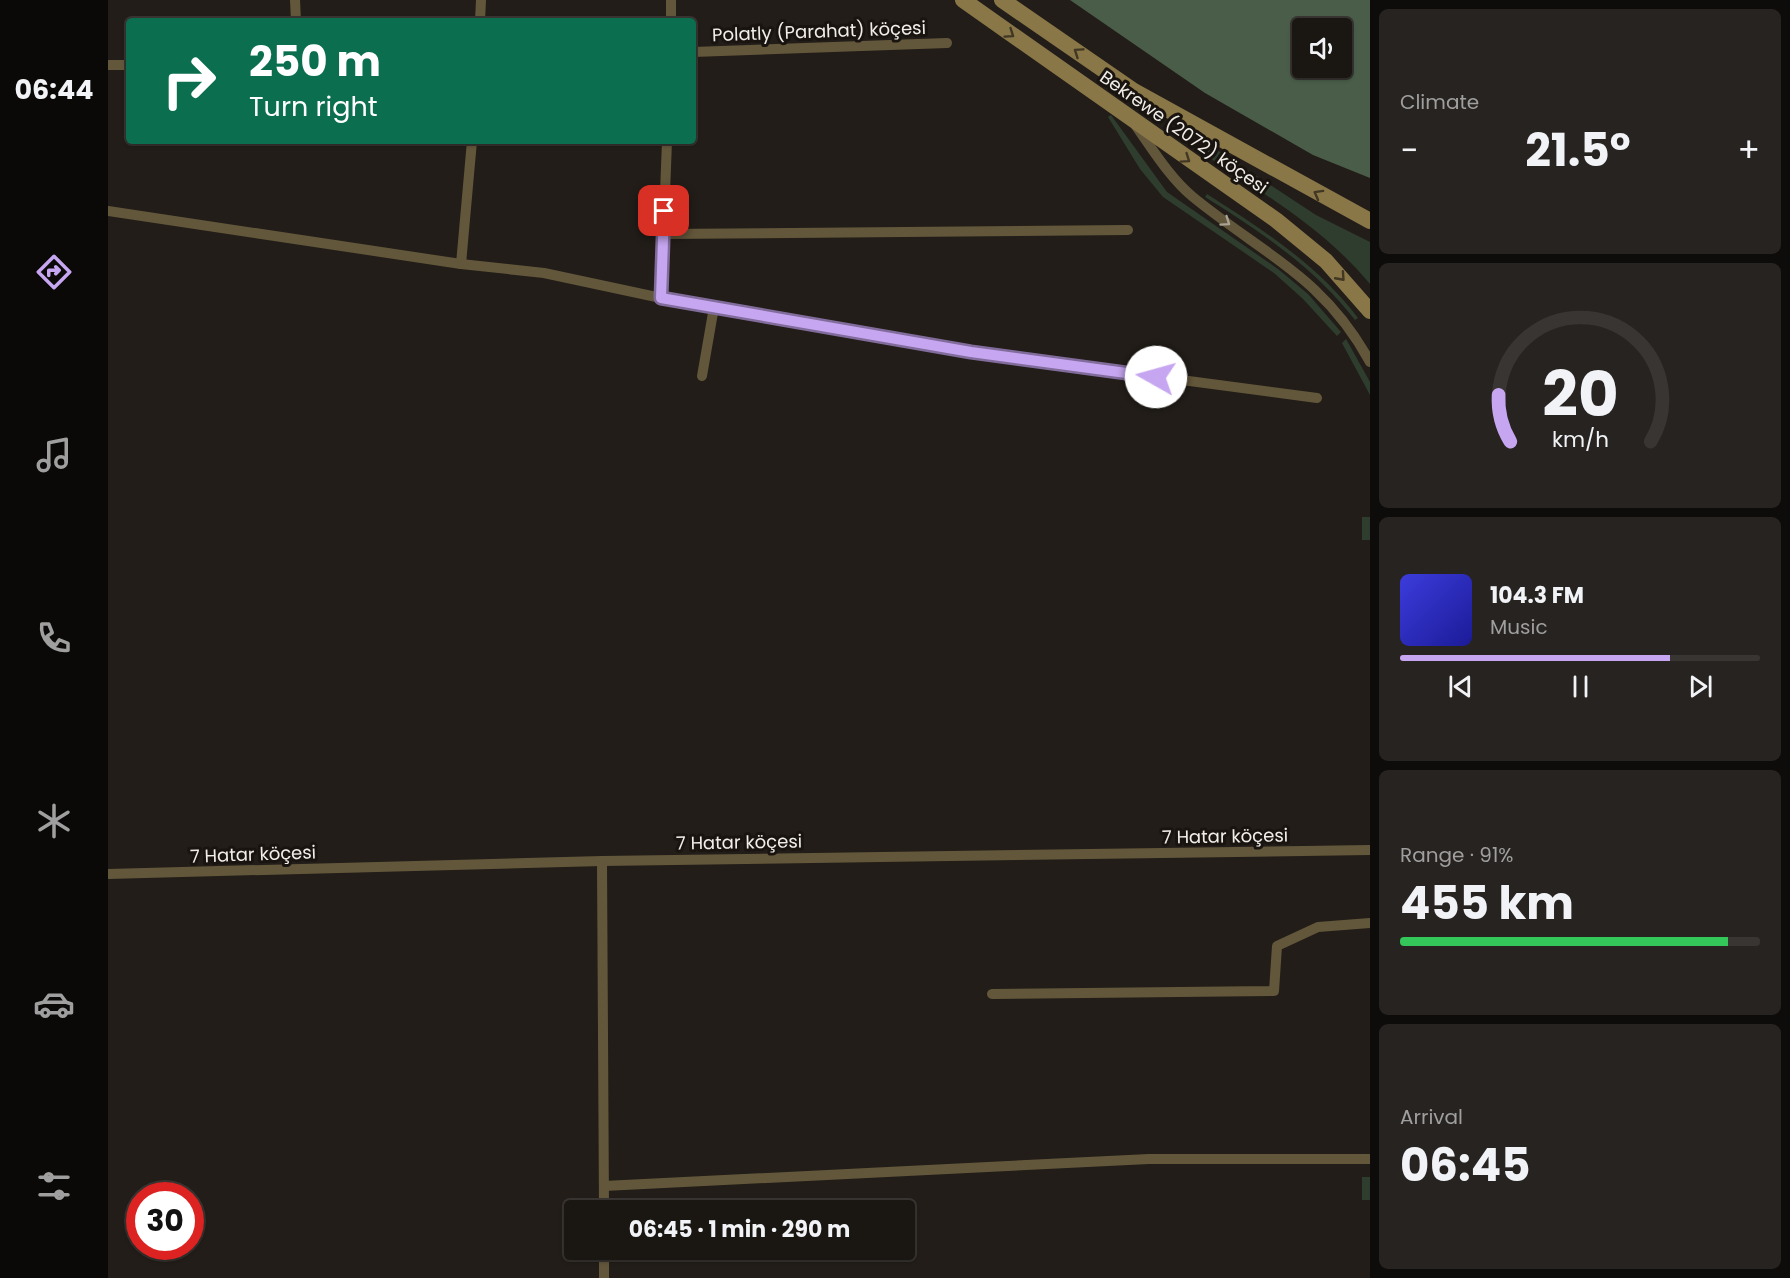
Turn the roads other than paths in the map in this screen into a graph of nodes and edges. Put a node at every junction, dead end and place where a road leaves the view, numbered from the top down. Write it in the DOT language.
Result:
graph roads {
  1 [pos="295,0"];
  2 [pos="481,0"];
  3 [pos="671,0"];
  4 [pos="963,0"];
  5 [pos="1002,0"];
  6 [pos="296,18"];
  7 [pos="480,18"];
  8 [pos="671,18"];
  9 [pos="947,43"];
  10 [pos="696,52"];
  11 [pos="108,65"];
  12 [pos="126,65"];
  13 [pos="1130,118"];
  14 [pos="472,144"];
  15 [pos="667,144"];
  16 [pos="108,211"];
  17 [pos="1370,221"];
  18 [pos="1128,230"];
  19 [pos="663,234"];
  20 [pos="461,264"];
  21 [pos="661,298"];
  22 [pos="714,307"];
  23 [pos="1370,311"];
  24 [pos="1370,362"];
  25 [pos="702,376"];
  26 [pos="1317,398"];
  27 [pos="1370,850"];
  28 [pos="603,861"];
  29 [pos="108,874"];
  30 [pos="1370,923"];
  31 [pos="992,994"];
  32 [pos="1370,1159"];
  33 [pos="604,1186"];
  34 [pos="604,1200"];
  35 [pos="604,1260"];
  36 [pos="604,1278"];
  1 -- 6 [label="street"];
  2 -- 7 [label="street"];
  3 -- 8 [label="street"];
  4 -- 13 [label="main road, Bekrewe (2072) köçesi, one-way"];
  17 -- 5 [label="main road, Bekrewe (2072) köçesi, one-way"];
  9 -- 10 [label="street, Polatly (Parahat) köçesi"];
  11 -- 12 [label="street"];
  13 -- 23 [label="main road, Bekrewe (2072) köçesi, one-way"];
  13 -- 24 [label="street, one-way"];
  14 -- 20 [label="street"];
  15 -- 19 [label="street"];
  16 -- 20 [label="street"];
  18 -- 19 [label="street"];
  19 -- 21 [label="street"];
  20 -- 21 [label="street"];
  21 -- 22 [label="street"];
  22 -- 25 [label="street"];
  22 -- 26 [label="street"];
  27 -- 28 [label="street, 7 Hatar köçesi"];
  28 -- 29 [label="street, 7 Hatar köçesi"];
  28 -- 33 [label="street"];
  30 -- 31 [label="street"];
  32 -- 33 [label="street"];
  33 -- 34 [label="street"];
  35 -- 36 [label="street"];
}
